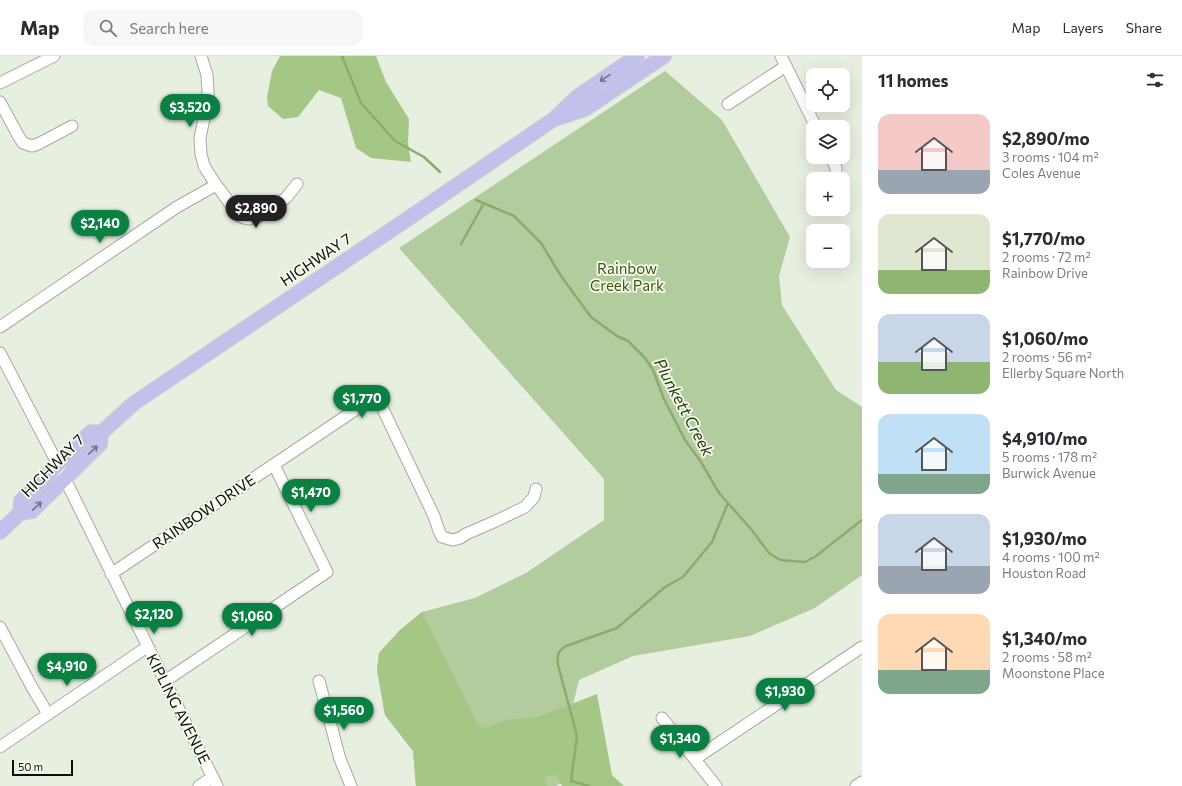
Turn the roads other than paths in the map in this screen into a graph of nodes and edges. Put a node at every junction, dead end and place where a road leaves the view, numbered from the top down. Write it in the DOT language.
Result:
graph roads {
  1 [pos="54,56"];
  2 [pos="201,56"];
  3 [pos="637,56"];
  4 [pos="664,56"];
  5 [pos="783,61"];
  6 [pos="625,64"];
  7 [pos="0,83"];
  8 [pos="621,85"];
  9 [pos="0,102"];
  10 [pos="728,104"];
  11 [pos="554,119"];
  12 [pos="812,120"];
  13 [pos="72,126"];
  14 [pos="297,184"];
  15 [pos="216,185"];
  16 [pos="0,327"];
  17 [pos="0,353"];
  18 [pos="101,433"];
  19 [pos="57,465"];
  20 [pos="274,465"];
  21 [pos="64,479"];
  22 [pos="536,489"];
  23 [pos="20,513"];
  24 [pos="0,532"];
  25 [pos="112,574"];
  26 [pos="0,627"];
  27 [pos="147,647"];
  28 [pos="862,647"];
  29 [pos="164,681"];
  30 [pos="319,681"];
  31 [pos="48,714"];
  32 [pos="662,718"];
  33 [pos="0,747"];
  34 [pos="694,759"];
  35 [pos="215,782"];
  36 [pos="862,782"];
  37 [pos="199,786"];
  38 [pos="351,786"];
  39 [pos="716,786"];
  40 [pos="856,786"];
  1 -- 7 [label="street"];
  2 -- 15 [label="street"];
  3 -- 6 [label="main road, HIGHWAY 7"];
  4 -- 8 [label="main road, HIGHWAY 7"];
  5 -- 10 [label="street"];
  5 -- 12 [label="street"];
  6 -- 8 [label="main road"];
  6 -- 11 [label="main road, HIGHWAY 7, one-way"];
  8 -- 11 [label="main road, HIGHWAY 7"];
  9 -- 13 [label="street"];
  11 -- 18 [label="main road, HIGHWAY 7"];
  14 -- 15 [label="street"];
  15 -- 16 [label="street"];
  17 -- 19 [label="street, KIPLING AVENUE"];
  18 -- 19 [label="main road, HIGHWAY 7"];
  21 -- 18 [label="main road, HIGHWAY 7, one-way"];
  19 -- 21 [label="street, KIPLING AVENUE"];
  19 -- 23 [label="main road, HIGHWAY 7"];
  20 -- 22 [label="street, RAINBOW DRIVE"];
  20 -- 25 [label="street, RAINBOW DRIVE"];
  20 -- 29 [label="street"];
  23 -- 21 [label="main road, HIGHWAY 7, one-way"];
  21 -- 25 [label="street, KIPLING AVENUE"];
  23 -- 24 [label="main road, HIGHWAY 7"];
  25 -- 27 [label="street, KIPLING AVENUE"];
  26 -- 31 [label="street"];
  27 -- 29 [label="street, KIPLING AVENUE"];
  27 -- 31 [label="street"];
  28 -- 34 [label="street"];
  29 -- 35 [label="street, KIPLING AVENUE"];
  30 -- 38 [label="street"];
  31 -- 33 [label="street"];
  32 -- 34 [label="street"];
  34 -- 39 [label="street"];
  35 -- 37 [label="street"];
  36 -- 40 [label="street"];
}
